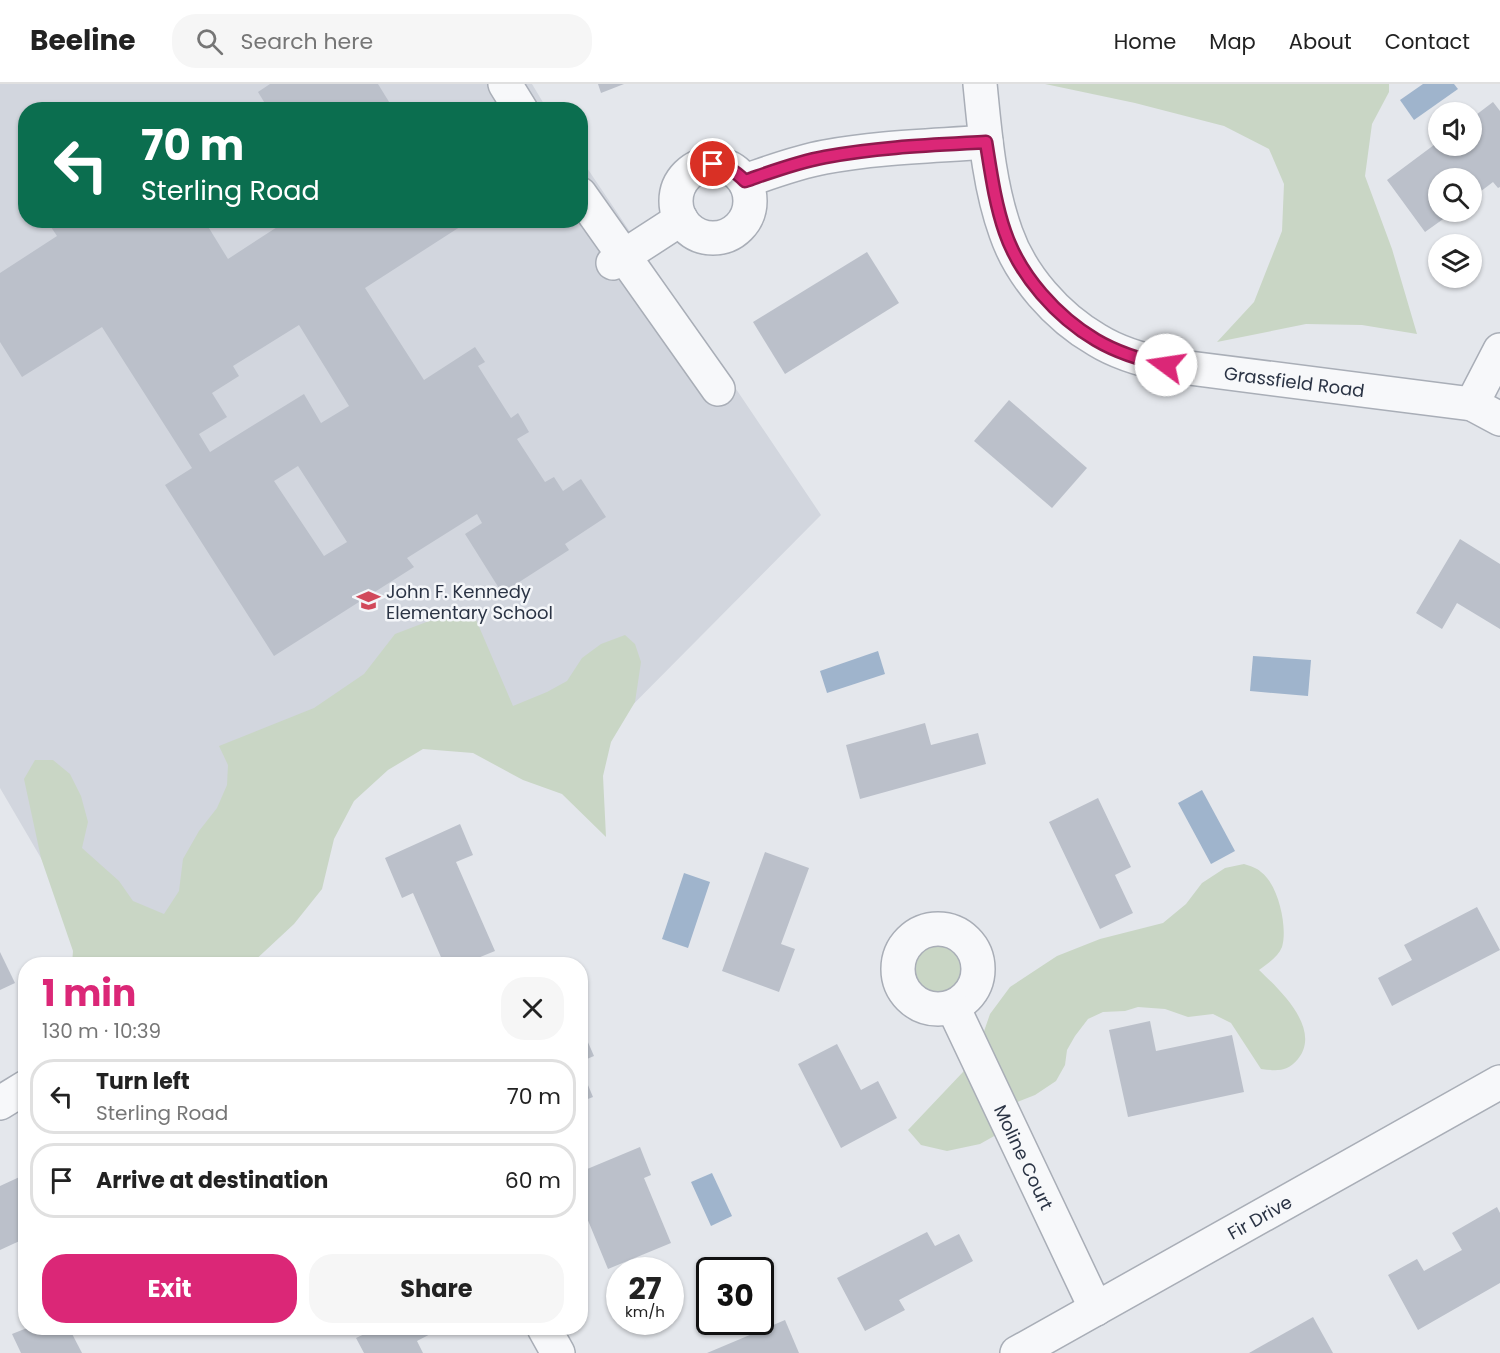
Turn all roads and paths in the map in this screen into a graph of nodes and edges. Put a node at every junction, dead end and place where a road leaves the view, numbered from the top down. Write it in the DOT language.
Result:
graph roads {
  1 [pos="505,84"];
  2 [pos="980,84"];
  3 [pos="516,102"];
  4 [pos="986,142"];
  5 [pos="745,181"];
  6 [pos="588,208"];
  7 [pos="681,219"];
  8 [pos="618,259"];
  9 [pos="1500,350"];
  10 [pos="718,389"];
  11 [pos="1486,411"];
  12 [pos="953,1007"];
  13 [pos="1500,1082"];
  14 [pos="18,1092"];
  15 [pos="0,1103"];
  16 [pos="1096,1309"];
  17 [pos="548,1335"];
  18 [pos="558,1353"];
  19 [pos="1017,1353"];
  1 -- 3 [label="street"];
  2 -- 4 [label="street, Grassfield Road"];
  4 -- 5 [label="street"];
  4 -- 11 [label="street, Grassfield Road"];
  5 -- 7 [label="street"];
  5 -- 7 [label="street"];
  6 -- 8 [label="street"];
  7 -- 8 [label="street"];
  8 -- 10 [label="street"];
  9 -- 11 [label="street"];
  12 -- 16 [label="street, Moline Court"];
  13 -- 16 [label="street, Fir Drive"];
  14 -- 15 [label="street"];
  16 -- 19 [label="street, Fir Drive"];
  17 -- 18 [label="street"];
}
